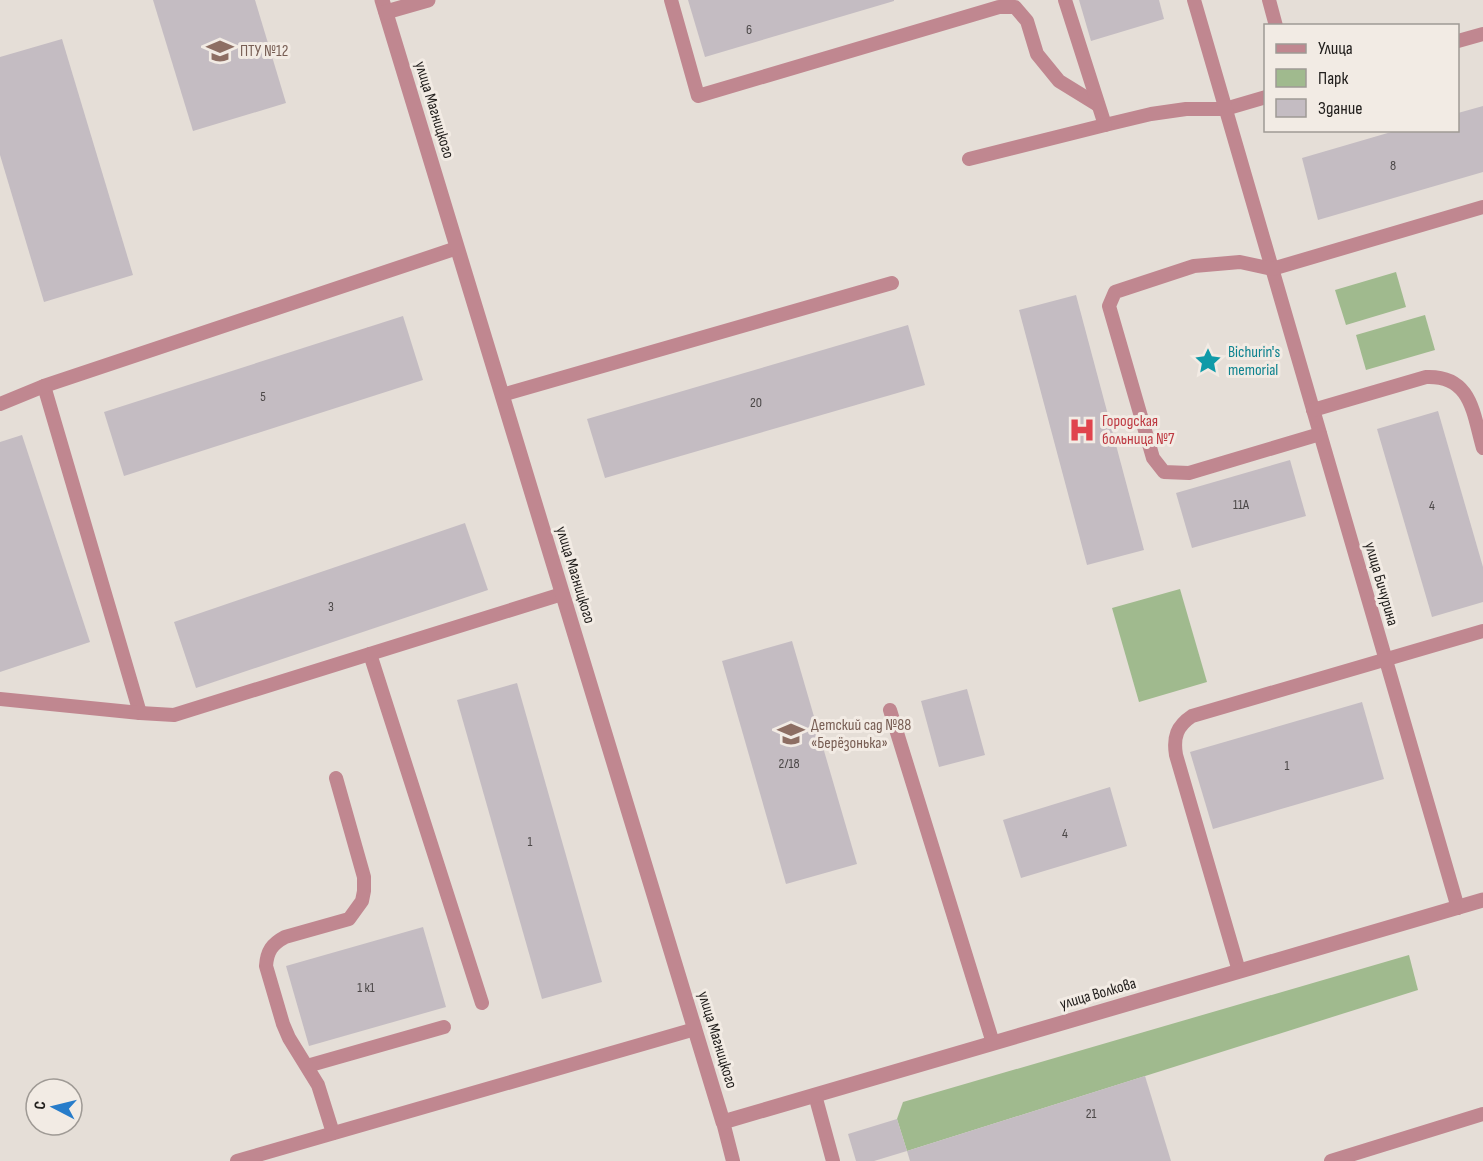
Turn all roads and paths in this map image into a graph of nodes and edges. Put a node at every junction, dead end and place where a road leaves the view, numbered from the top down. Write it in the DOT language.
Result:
graph roads {
  1 [pos="428,0"];
  2 [pos="670,0"];
  3 [pos="1065,0"];
  4 [pos="1194,0"];
  5 [pos="1269,0"];
  6 [pos="384,6"];
  7 [pos="1275,24"];
  8 [pos="1483,34"];
  9 [pos="1459,41"];
  10 [pos="1264,99"];
  11 [pos="1098,105"];
  12 [pos="1225,110"];
  13 [pos="1105,125"];
  14 [pos="969,159"];
  15 [pos="1483,207"];
  16 [pos="458,248"];
  17 [pos="1272,269"];
  18 [pos="892,282"];
  19 [pos="44,386"];
  20 [pos="502,395"];
  21 [pos="0,404"];
  22 [pos="1313,410"];
  23 [pos="1320,434"];
  24 [pos="1483,448"];
  25 [pos="562,594"];
  26 [pos="1483,631"];
  27 [pos="370,654"];
  28 [pos="1386,659"];
  29 [pos="0,699"];
  30 [pos="890,711"];
  31 [pos="140,714"];
  32 [pos="336,778"];
  33 [pos="1483,900"];
  34 [pos="1458,908"];
  35 [pos="1239,971"];
  36 [pos="482,1004"];
  37 [pos="444,1027"];
  38 [pos="695,1029"];
  39 [pos="993,1043"];
  40 [pos="307,1066"];
  41 [pos="815,1095"];
  42 [pos="1483,1114"];
  43 [pos="723,1122"];
  44 [pos="333,1133"];
  45 [pos="237,1161"];
  46 [pos="733,1161"];
  47 [pos="833,1161"];
  48 [pos="1331,1161"];
  1 -- 6 [label="street"];
  2 -- 11 [label="lane"];
  3 -- 11 [label="lane"];
  4 -- 12 [label="lane, улица Бичурина"];
  5 -- 7 [label="lane"];
  6 -- 16 [label="street, улица Магницкого"];
  8 -- 9 [label="lane"];
  10 -- 12 [label="lane"];
  11 -- 13 [label="lane"];
  12 -- 13 [label="lane"];
  12 -- 17 [label="lane, улица Бичурина"];
  13 -- 14 [label="lane"];
  15 -- 17 [label="lane"];
  16 -- 19 [label="lane"];
  16 -- 20 [label="street, улица Магницкого"];
  17 -- 22 [label="lane, улица Бичурина"];
  17 -- 23 [label="lane"];
  18 -- 20 [label="lane"];
  19 -- 21 [label="lane"];
  19 -- 31 [label="lane"];
  20 -- 25 [label="street, улица Магницкого"];
  22 -- 23 [label="lane, улица Бичурина"];
  22 -- 24 [label="lane"];
  23 -- 28 [label="lane, улица Бичурина"];
  25 -- 27 [label="lane"];
  25 -- 38 [label="street, улица Магницкого"];
  26 -- 28 [label="lane"];
  27 -- 31 [label="lane"];
  27 -- 36 [label="lane"];
  28 -- 34 [label="lane, улица Бичурина"];
  28 -- 35 [label="lane"];
  29 -- 31 [label="lane"];
  30 -- 39 [label="lane"];
  32 -- 40 [label="lane"];
  33 -- 34 [label="street, улица Волкова"];
  34 -- 35 [label="street, улица Волкова"];
  35 -- 39 [label="street, улица Волкова"];
  37 -- 40 [label="lane"];
  38 -- 43 [label="street, улица Магницкого"];
  38 -- 44 [label="lane"];
  39 -- 41 [label="street, улица Волкова"];
  40 -- 44 [label="lane"];
  41 -- 43 [label="street, улица Волкова"];
  41 -- 47 [label="lane"];
  42 -- 48 [label="lane"];
  43 -- 46 [label="lane, улица Магницкого"];
  44 -- 45 [label="lane"];
}
